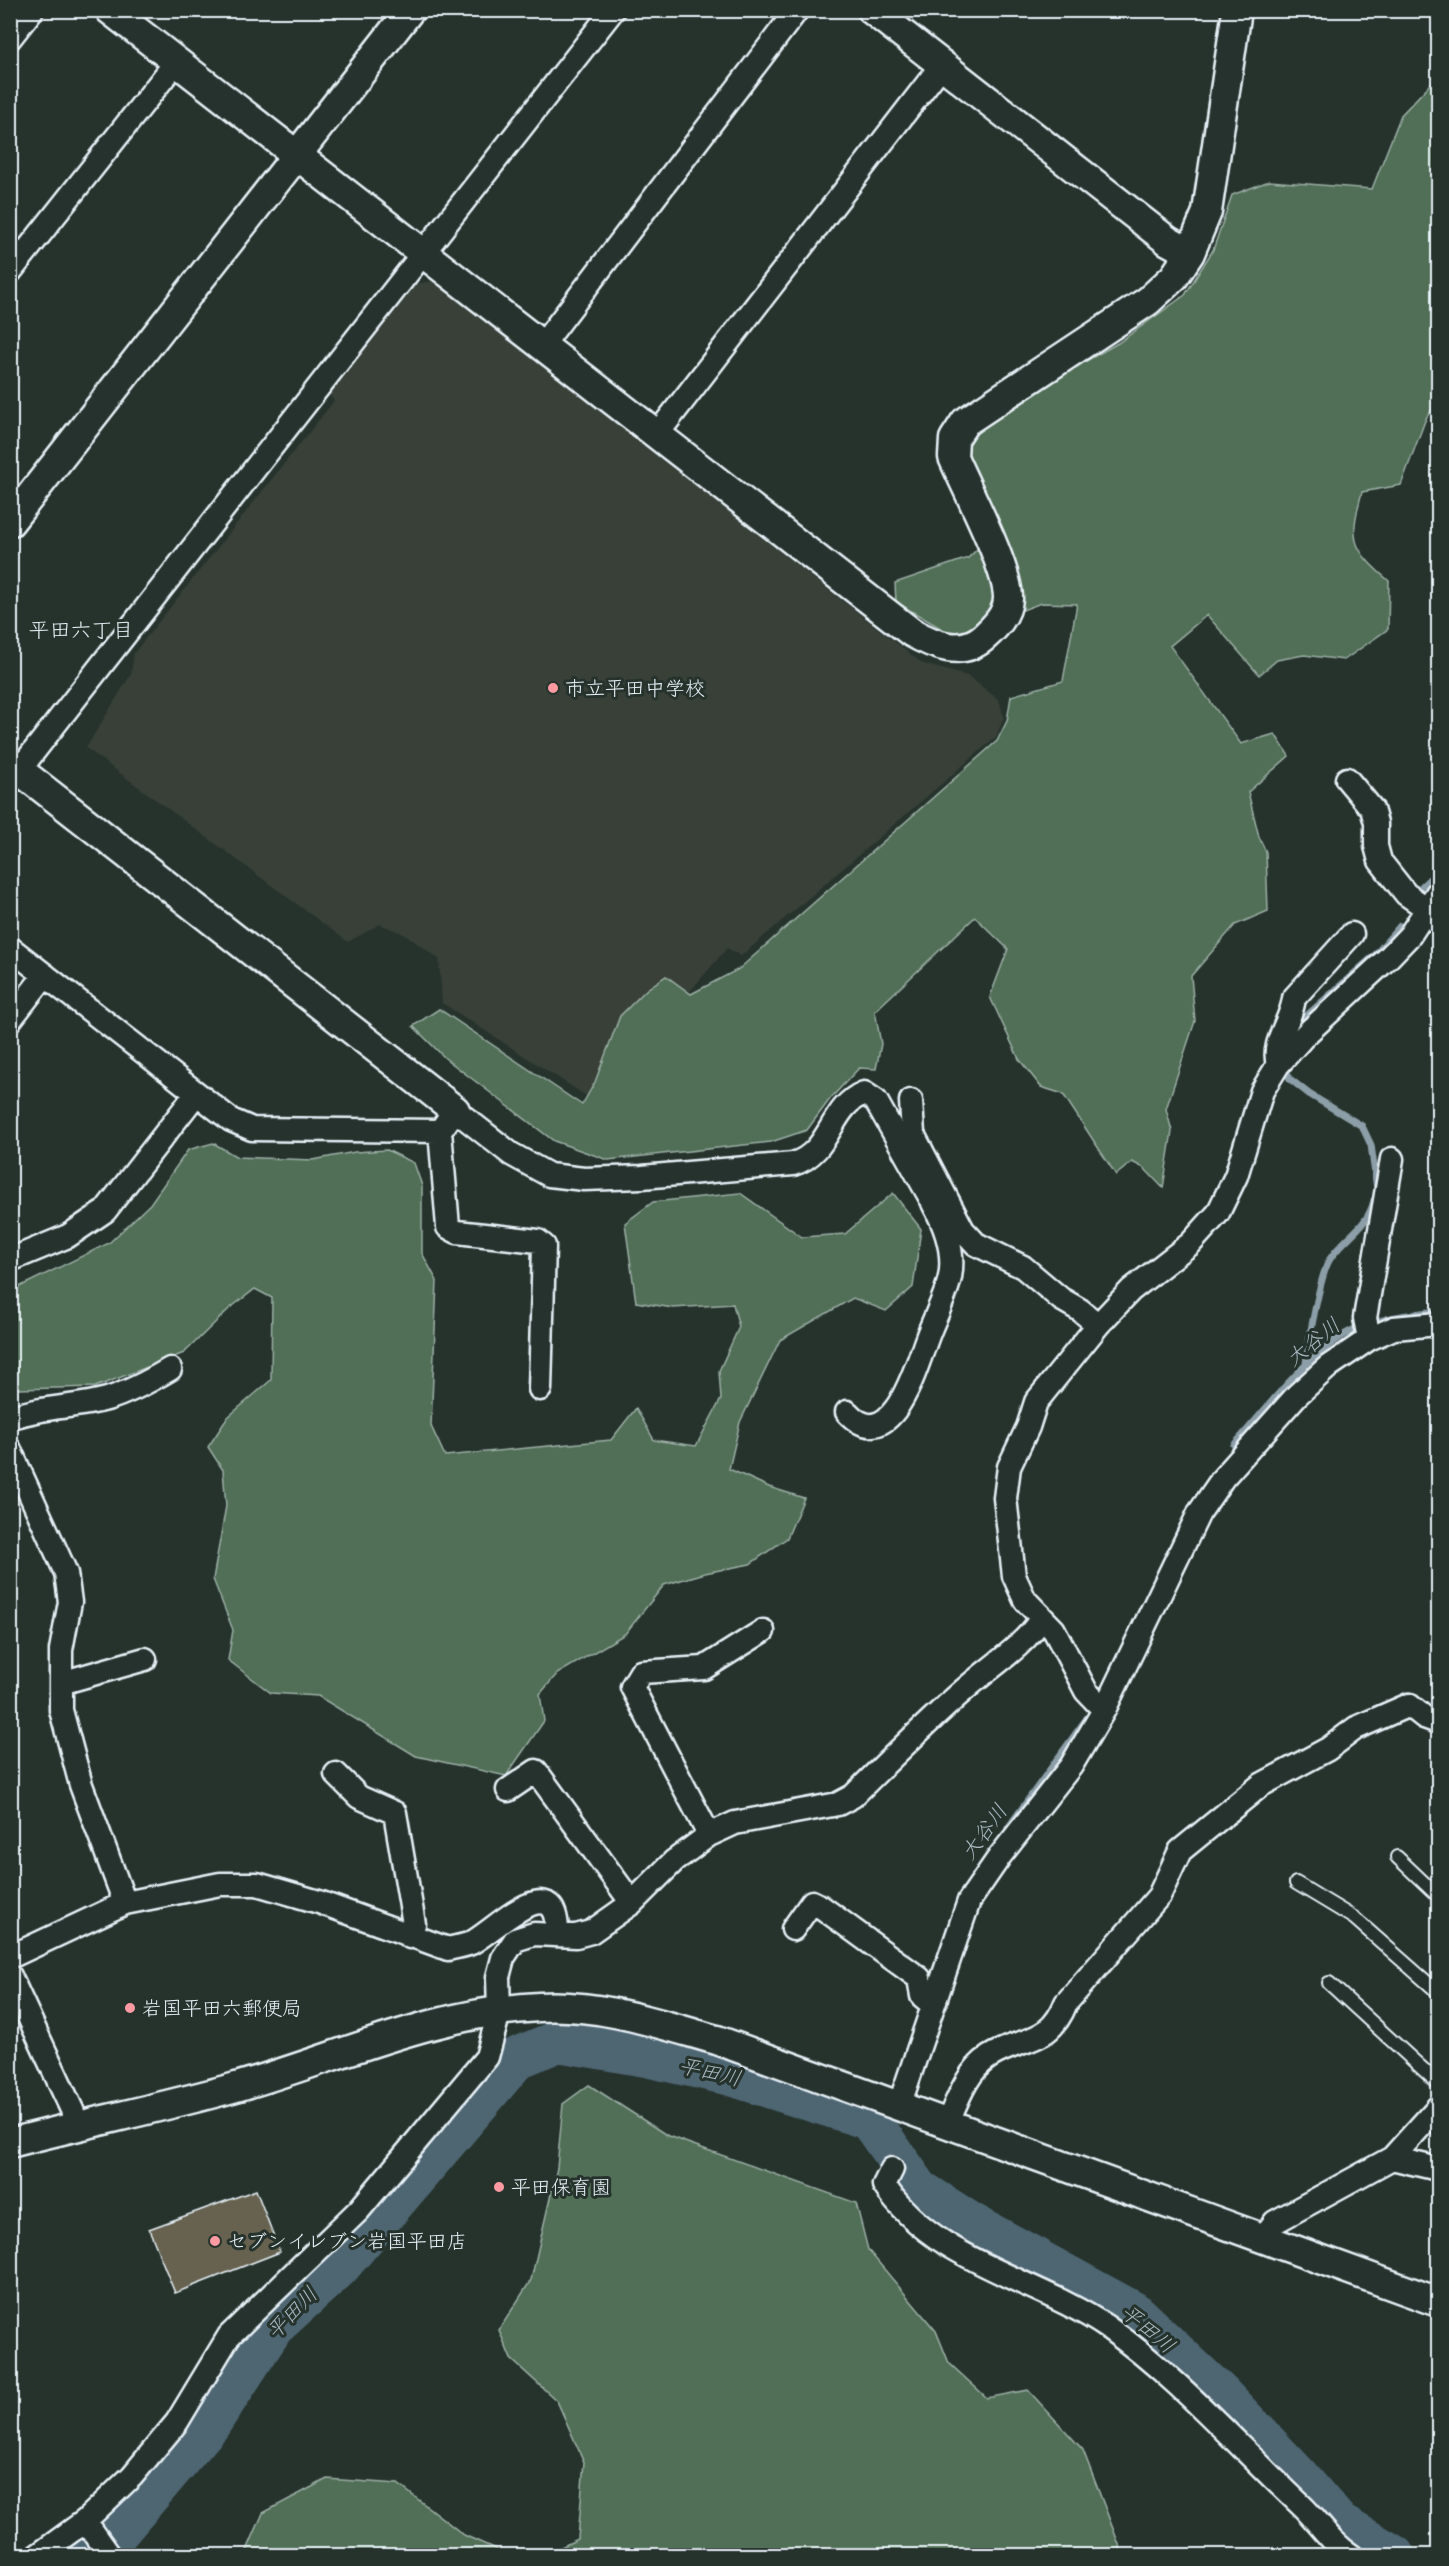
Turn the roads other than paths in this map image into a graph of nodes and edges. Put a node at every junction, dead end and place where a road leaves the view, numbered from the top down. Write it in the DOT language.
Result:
graph roads {
  1 [pos="32,10"];
  2 [pos="110,10"];
  3 [pos="410,10"];
  4 [pos="613,10"];
  5 [pos="797,10"];
  6 [pos="872,10"];
  7 [pos="1237,10"];
  8 [pos="10,38"];
  9 [pos="176,62"];
  10 [pos="941,66"];
  11 [pos="298,156"];
  12 [pos="423,253"];
  13 [pos="1190,254"];
  14 [pos="10,272"];
  15 [pos="543,344"];
  16 [pos="657,433"];
  17 [pos="10,522"];
  18 [pos="14,772"];
  19 [pos="1347,779"];
  20 [pos="1434,908"];
  21 [pos="1352,934"];
  22 [pos="10,948"];
  23 [pos="45,975"];
  24 [pos="10,1020"];
  25 [pos="1278,1065"];
  26 [pos="196,1094"];
  27 [pos="911,1101"];
  28 [pos="448,1120"];
  29 [pos="1392,1159"];
  30 [pos="936,1193"];
  31 [pos="10,1260"];
  32 [pos="1438,1324"];
  33 [pos="1098,1325"];
  34 [pos="1366,1330"];
  35 [pos="170,1369"];
  36 [pos="540,1389"];
  37 [pos="848,1412"];
  38 [pos="10,1418"];
  39 [pos="10,1450"];
  40 [pos="1042,1618"];
  41 [pos="763,1631"];
  42 [pos="145,1659"];
  43 [pos="61,1683"];
  44 [pos="1104,1710"];
  45 [pos="1438,1722"];
  46 [pos="336,1774"];
  47 [pos="508,1790"];
  48 [pos="709,1835"];
  49 [pos="1397,1857"];
  50 [pos="1296,1883"];
  51 [pos="1438,1896"];
  52 [pos="125,1903"];
  53 [pos="632,1903"];
  54 [pos="793,1929"];
  55 [pos="557,1935"];
  56 [pos="410,1937"];
  57 [pos="10,1957"];
  58 [pos="10,1976"];
  59 [pos="1329,1983"];
  60 [pos="1438,1992"];
  61 [pos="933,2005"];
  62 [pos="499,2012"];
  63 [pos="1438,2083"];
  64 [pos="900,2106"];
  65 [pos="1438,2107"];
  66 [pos="947,2124"];
  67 [pos="75,2126"];
  68 [pos="10,2143"];
  69 [pos="1392,2158"];
  70 [pos="892,2169"];
  71 [pos="1438,2169"];
  72 [pos="1262,2239"];
  73 [pos="1438,2302"];
  74 [pos="91,2528"];
  75 [pos="37,2556"];
  76 [pos="110,2556"];
  77 [pos="1352,2556"];
  1 -- 8 [label="street"];
  2 -- 9 [label="street"];
  3 -- 11 [label="street"];
  4 -- 12 [label="street"];
  5 -- 15 [label="street"];
  6 -- 10 [label="street"];
  7 -- 13 [label="street"];
  9 -- 11 [label="street"];
  9 -- 14 [label="street"];
  10 -- 13 [label="street"];
  10 -- 16 [label="street"];
  11 -- 12 [label="street"];
  11 -- 17 [label="street"];
  12 -- 15 [label="street"];
  12 -- 18 [label="street"];
  13 -- 16 [label="street"];
  15 -- 16 [label="street"];
  18 -- 28 [label="street"];
  19 -- 20 [label="street"];
  20 -- 25 [label="street"];
  21 -- 25 [label="street"];
  22 -- 23 [label="street"];
  23 -- 24 [label="street"];
  23 -- 26 [label="street"];
  25 -- 33 [label="street"];
  26 -- 28 [label="street"];
  26 -- 31 [label="street"];
  27 -- 30 [label="street"];
  28 -- 30 [label="street"];
  28 -- 36 [label="street"];
  29 -- 34 [label="street"];
  30 -- 33 [label="street"];
  30 -- 37 [label="street"];
  32 -- 34 [label="street"];
  33 -- 40 [label="street"];
  34 -- 44 [label="street"];
  35 -- 38 [label="street"];
  39 -- 43 [label="street"];
  40 -- 44 [label="street"];
  40 -- 48 [label="street"];
  41 -- 48 [label="street"];
  42 -- 43 [label="street"];
  43 -- 52 [label="street"];
  44 -- 61 [label="street"];
  45 -- 66 [label="street"];
  46 -- 56 [label="street"];
  47 -- 53 [label="street"];
  48 -- 53 [label="street"];
  49 -- 51 [label="lane"];
  50 -- 60 [label="lane"];
  52 -- 56 [label="street"];
  52 -- 57 [label="street"];
  53 -- 55 [label="street"];
  54 -- 61 [label="street"];
  55 -- 56 [label="street"];
  55 -- 62 [label="street"];
  58 -- 67 [label="street"];
  59 -- 63 [label="lane"];
  61 -- 64 [label="street"];
  62 -- 64 [label="street"];
  62 -- 67 [label="street"];
  62 -- 74 [label="street"];
  64 -- 66 [label="street"];
  65 -- 69 [label="street"];
  66 -- 72 [label="street"];
  67 -- 68 [label="street"];
  69 -- 71 [label="street"];
  69 -- 72 [label="street"];
  70 -- 77 [label="street"];
  72 -- 73 [label="street"];
  74 -- 75 [label="street"];
  74 -- 76 [label="street"];
}
